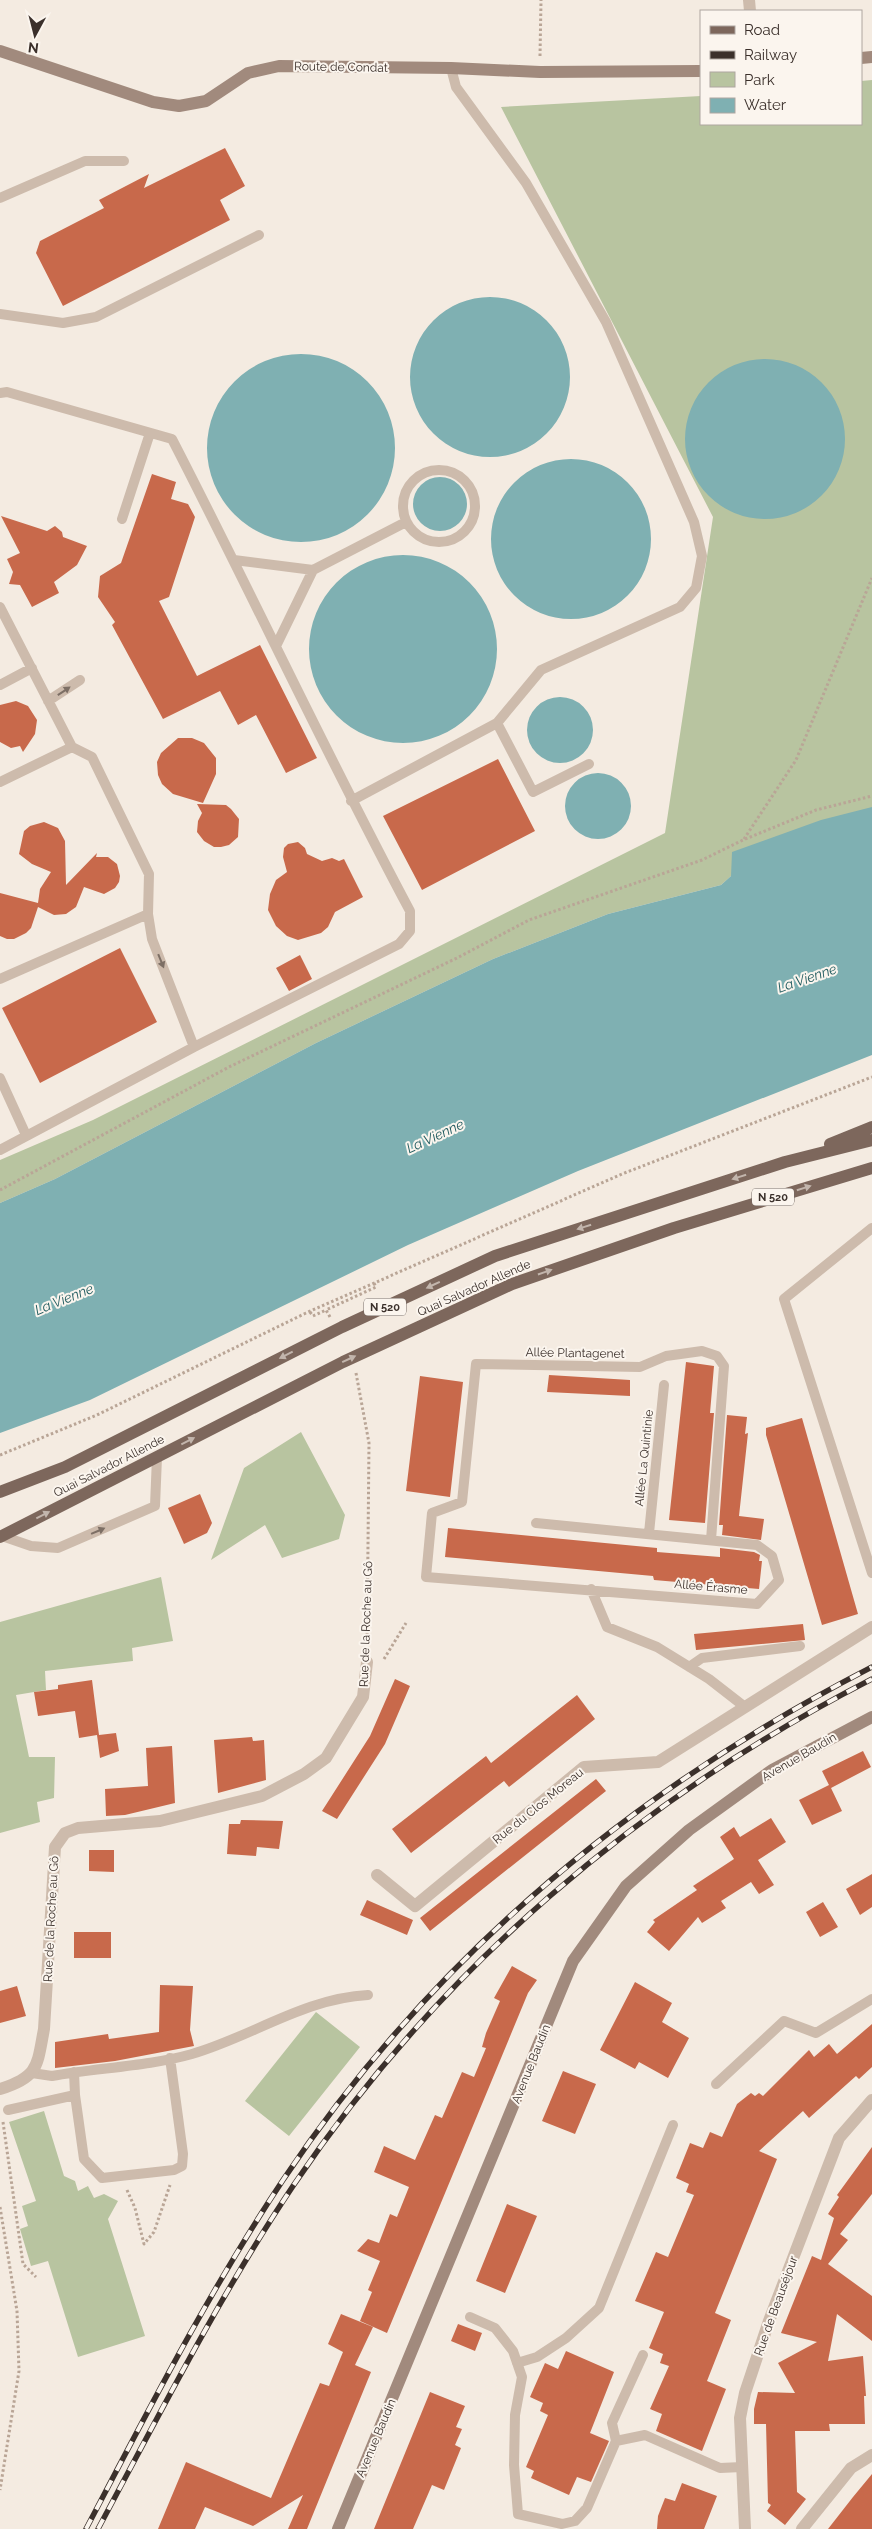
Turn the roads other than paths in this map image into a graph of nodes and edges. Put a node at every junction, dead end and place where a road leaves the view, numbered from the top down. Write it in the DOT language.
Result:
graph roads {
  1 [pos="0,51"];
  2 [pos="451,68"];
  3 [pos="700,71"];
  4 [pos="124,161"];
  5 [pos="0,198"];
  6 [pos="259,235"];
  7 [pos="0,314"];
  8 [pos="0,393"];
  9 [pos="150,433"];
  10 [pos="122,520"];
  11 [pos="406,522"];
  12 [pos="234,560"];
  13 [pos="313,570"];
  14 [pos="0,607"];
  15 [pos="276,646"];
  16 [pos="32,668"];
  17 [pos="80,680"];
  18 [pos="0,685"];
  19 [pos="48,701"];
  20 [pos="497,723"];
  21 [pos="72,747"];
  22 [pos="589,764"];
  23 [pos="0,782"];
  24 [pos="351,801"];
  25 [pos="148,914"];
  26 [pos="0,979"];
  27 [pos="194,1047"];
  28 [pos="0,1078"];
  29 [pos="872,1127"];
  30 [pos="26,1135"];
  31 [pos="872,1140"];
  32 [pos="0,1150"];
  33 [pos="785,1162"];
  34 [pos="872,1168"];
  35 [pos="872,1228"];
  36 [pos="664,1385"];
  37 [pos="157,1457"];
  38 [pos="0,1492"];
  39 [pos="536,1523"];
  40 [pos="649,1533"];
  41 [pos="1,1537"];
  42 [pos="711,1540"];
  43 [pos="872,1573"];
  44 [pos="426,1577"];
  45 [pos="591,1589"];
  46 [pos="872,1627"];
  47 [pos="800,1646"];
  48 [pos="367,1662"];
  49 [pos="689,1667"];
  50 [pos="745,1707"];
  51 [pos="872,1717"];
  52 [pos="377,1875"];
  53 [pos="368,1995"];
  54 [pos="872,1999"];
  55 [pos="170,2058"];
  56 [pos="32,2072"];
  57 [pos="74,2072"];
  58 [pos="716,2084"];
  59 [pos="0,2090"];
  60 [pos="75,2095"];
  61 [pos="872,2100"];
  62 [pos="8,2110"];
  63 [pos="673,2125"];
  64 [pos="470,2317"];
  65 [pos="643,2355"];
  66 [pos="517,2363"];
  67 [pos="616,2441"];
  68 [pos="872,2456"];
  69 [pos="742,2467"];
  70 [pos="338,2529"];
  71 [pos="745,2529"];
  72 [pos="802,2529"];
  1 -- 2 [label="main road, Route de Condat"];
  2 -- 3 [label="main road, Route de Condat"];
  2 -- 20 [label="lane"];
  4 -- 5 [label="lane"];
  6 -- 7 [label="lane"];
  8 -- 9 [label="lane"];
  9 -- 10 [label="lane"];
  9 -- 12 [label="lane"];
  11 -- 11 [label="lane"];
  11 -- 13 [label="lane"];
  12 -- 13 [label="lane"];
  12 -- 15 [label="lane"];
  13 -- 15 [label="lane"];
  14 -- 16 [label="lane"];
  15 -- 24 [label="lane"];
  16 -- 18 [label="lane"];
  16 -- 19 [label="lane"];
  19 -- 17 [label="lane, one-way"];
  19 -- 21 [label="lane"];
  20 -- 22 [label="lane"];
  20 -- 24 [label="lane"];
  21 -- 23 [label="lane"];
  21 -- 25 [label="lane"];
  24 -- 27 [label="lane"];
  25 -- 26 [label="lane"];
  25 -- 27 [label="lane, one-way"];
  27 -- 30 [label="lane"];
  28 -- 30 [label="lane"];
  29 -- 33 [label="main road"];
  30 -- 32 [label="lane"];
  31 -- 33 [label="main road, Quai Salvador Allende / N 520"];
  33 -- 38 [label="main road, Quai Salvador Allende / N 520, one-way"];
  37 -- 34 [label="main road, Quai Salvador Allende / N 520, one-way"];
  35 -- 43 [label="lane"];
  36 -- 40 [label="lane, Allée La Quintinie"];
  41 -- 37 [label="main road, Quai Salvador Allende / N 520, one-way"];
  41 -- 37 [label="lane, one-way"];
  39 -- 40 [label="lane, Allée Érasme"];
  40 -- 42 [label="lane, Allée Érasme"];
  42 -- 44 [label="lane, Allée Plantagenet"];
  42 -- 45 [label="lane, Allée Érasme"];
  44 -- 45 [label="lane, Allée Érasme"];
  45 -- 49 [label="lane"];
  46 -- 50 [label="street, Rue du Clos Moreau"];
  47 -- 49 [label="lane"];
  48 -- 56 [label="street, Rue de la Roche au Gô"];
  49 -- 50 [label="lane"];
  50 -- 52 [label="street, Rue du Clos Moreau"];
  51 -- 70 [label="main road, Avenue Baudin"];
  53 -- 55 [label="lane"];
  54 -- 58 [label="lane"];
  55 -- 57 [label="lane"];
  55 -- 60 [label="lane"];
  56 -- 57 [label="lane"];
  56 -- 59 [label="street"];
  57 -- 60 [label="lane"];
  60 -- 62 [label="lane"];
  61 -- 69 [label="street, Rue de Beauséjour"];
  63 -- 66 [label="lane"];
  64 -- 66 [label="lane"];
  65 -- 67 [label="lane"];
  66 -- 67 [label="lane"];
  67 -- 69 [label="lane"];
  68 -- 72 [label="street"];
  69 -- 71 [label="street, Rue de Beauséjour"];
}
